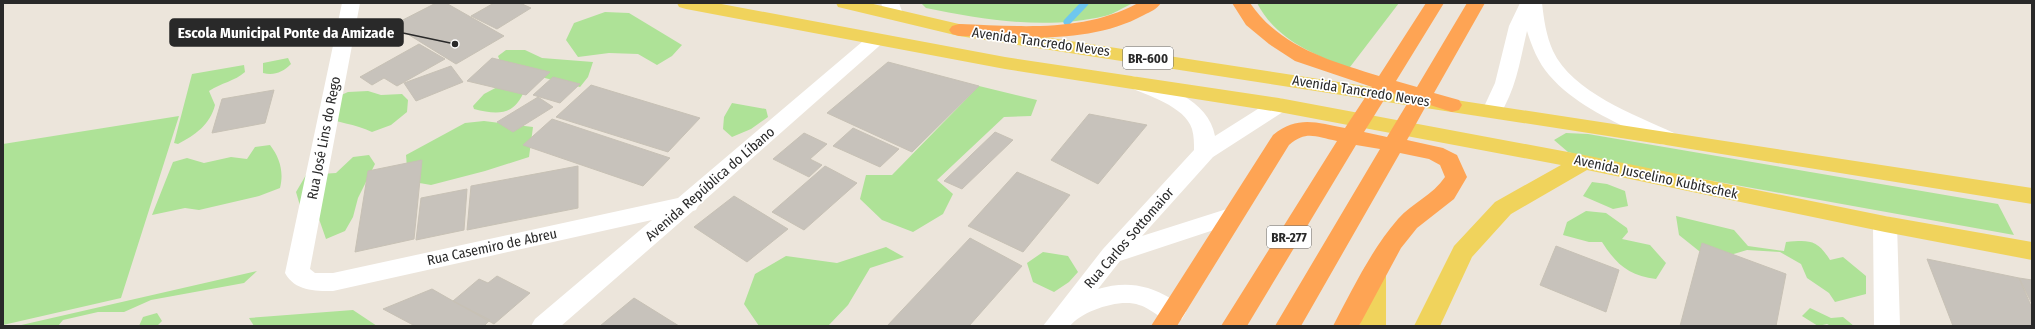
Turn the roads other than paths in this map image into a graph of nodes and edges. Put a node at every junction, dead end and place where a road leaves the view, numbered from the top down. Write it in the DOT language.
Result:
graph roads {
  1 [pos="350,3"];
  2 [pos="686,3"];
  3 [pos="845,3"];
  4 [pos="1152,3"];
  5 [pos="1241,3"];
  6 [pos="1436,3"];
  7 [pos="1476,3"];
  8 [pos="1528,3"];
  9 [pos="1533,3"];
  10 [pos="892,9"];
  11 [pos="959,30"];
  12 [pos="876,40"];
  13 [pos="1133,82"];
  14 [pos="1279,105"];
  15 [pos="1452,105"];
  16 [pos="1492,111"];
  17 [pos="1666,138"];
  18 [pos="1205,152"];
  19 [pos="1584,162"];
  20 [pos="2032,196"];
  21 [pos="688,204"];
  22 [pos="1233,215"];
  23 [pos="1886,224"];
  24 [pos="2032,251"];
  25 [pos="1111,255"];
  26 [pos="297,273"];
  27 [pos="1374,274"];
  28 [pos="1168,319"];
  29 [pos="1061,320"];
  30 [pos="544,326"];
  31 [pos="1234,326"];
  32 [pos="1288,326"];
  33 [pos="1346,326"];
  34 [pos="1373,326"];
  35 [pos="1427,326"];
  36 [pos="1887,326"];
  1 -- 26 [label="street, Rua José Lins do Rego"];
  2 -- 12 [label="main road, Avenida Tancredo Neves / BR-600"];
  3 -- 10 [label="main road, Avenida Tancredo Neves / BR-600"];
  4 -- 11 [label="highway"];
  5 -- 15 [label="highway"];
  6 -- 31 [label="highway, BR-277"];
  7 -- 32 [label="highway, BR-277"];
  8 -- 16 [label="street"];
  9 -- 17 [label="street"];
  10 -- 11 [label="main road, Avenida Tancredo Neves / BR-600"];
  11 -- 15 [label="main road, Avenida Tancredo Neves / BR-600"];
  12 -- 13 [label="main road, Avenida Tancredo Neves / BR-600"];
  12 -- 21 [label="street, Avenida República do Líbano"];
  13 -- 14 [label="main road, Avenida Tancredo Neves / BR-600"];
  13 -- 18 [label="street"];
  14 -- 18 [label="street, Rua Carlos Sottomaior"];
  14 -- 19 [label="main road, Avenida Juscelino Kubitschek"];
  15 -- 16 [label="main road"];
  16 -- 17 [label="main road"];
  17 -- 20 [label="main road"];
  18 -- 25 [label="street, Rua Carlos Sottomaior"];
  19 -- 23 [label="main road, Avenida Juscelino Kubitschek"];
  19 -- 35 [label="main road"];
  21 -- 26 [label="street, Rua Casemiro de Abreu"];
  21 -- 30 [label="street, Avenida República do Líbano"];
  22 -- 25 [label="street"];
  22 -- 27 [label="highway"];
  22 -- 28 [label="highway"];
  23 -- 24 [label="main road, Avenida Juscelino Kubitschek"];
  23 -- 36 [label="street"];
  25 -- 29 [label="street, Rua Carlos Sottomaior"];
  27 -- 33 [label="highway"];
  27 -- 34 [label="main road"];
  28 -- 29 [label="street"];
}
